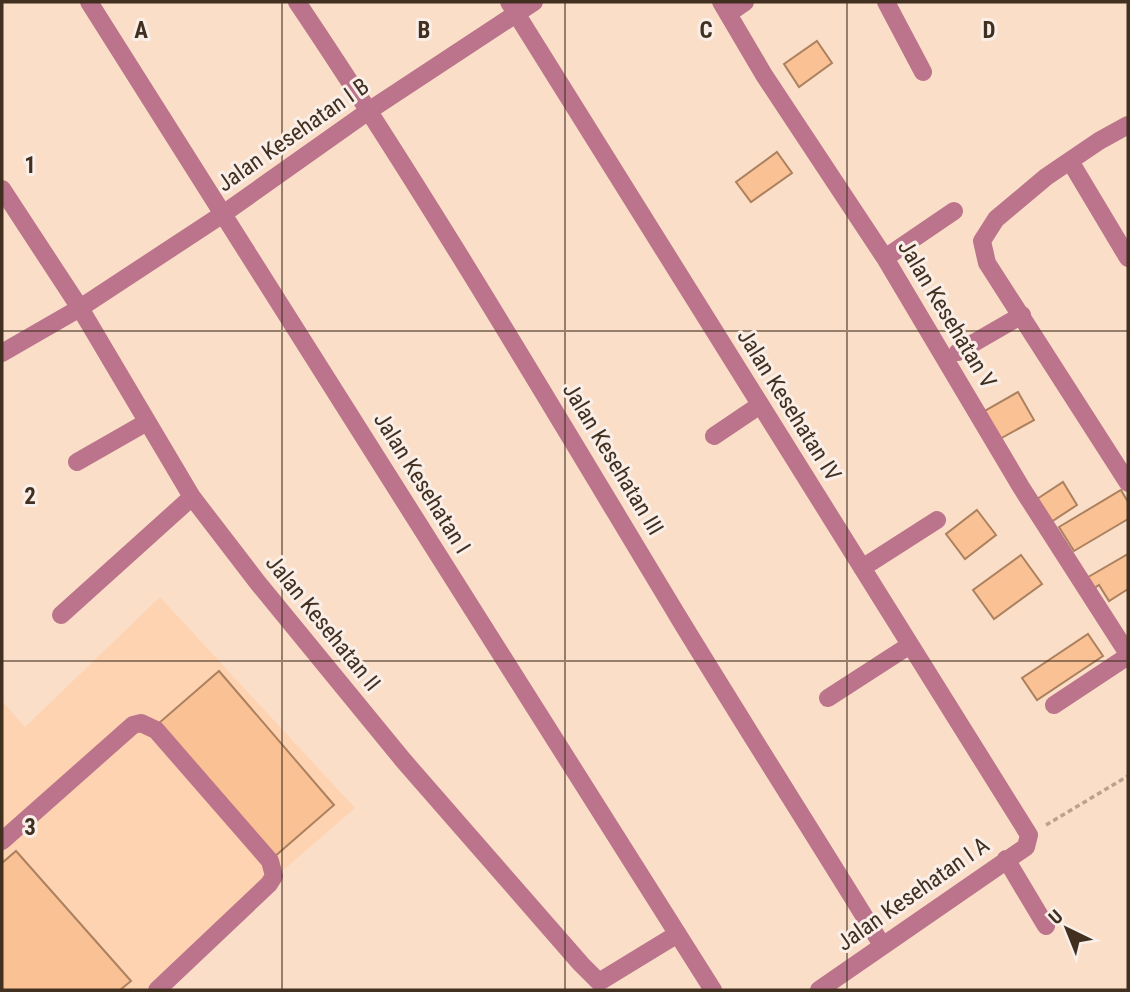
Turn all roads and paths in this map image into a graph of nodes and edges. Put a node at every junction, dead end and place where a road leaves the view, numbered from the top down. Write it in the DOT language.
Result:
graph roads {
  1 [pos="89,2"];
  2 [pos="297,2"];
  3 [pos="534,2"];
  4 [pos="745,2"];
  5 [pos="886,2"];
  6 [pos="725,7"];
  7 [pos="512,8"];
  8 [pos="923,72"];
  9 [pos="370,110"];
  10 [pos="1128,125"];
  11 [pos="1070,161"];
  12 [pos="2,189"];
  13 [pos="954,211"];
  14 [pos="223,214"];
  15 [pos="1128,255"];
  16 [pos="886,258"];
  17 [pos="80,308"];
  18 [pos="1022,315"];
  19 [pos="958,352"];
  20 [pos="2,353"];
  21 [pos="760,405"];
  22 [pos="147,422"];
  23 [pos="714,436"];
  24 [pos="77,462"];
  25 [pos="1125,469"];
  26 [pos="192,497"];
  27 [pos="937,520"];
  28 [pos="862,568"];
  29 [pos="61,615"];
  30 [pos="910,645"];
  31 [pos="1128,655"];
  32 [pos="828,698"];
  33 [pos="1054,705"];
  34 [pos="1128,776"];
  35 [pos="1028,835"];
  36 [pos="2,841"];
  37 [pos="1006,859"];
  38 [pos="1046,926"];
  39 [pos="676,935"];
  40 [pos="883,945"];
  41 [pos="594,986"];
  42 [pos="157,990"];
  43 [pos="713,990"];
  44 [pos="818,990"];
  1 -- 14 [label="street, Jalan Kesehatan I"];
  2 -- 9 [label="street, Jalan Kesehatan III"];
  3 -- 7 [label="street, Jalan Kesehatan I B"];
  4 -- 6 [label="street"];
  5 -- 8 [label="street"];
  6 -- 16 [label="street, Jalan Kesehatan V"];
  7 -- 9 [label="street, Jalan Kesehatan I B"];
  7 -- 21 [label="street, Jalan Kesehatan IV"];
  9 -- 14 [label="street, Jalan Kesehatan I B"];
  9 -- 40 [label="street, Jalan Kesehatan III"];
  10 -- 11 [label="street"];
  11 -- 15 [label="street"];
  11 -- 18 [label="street"];
  12 -- 17 [label="street, Jalan Kesehatan II"];
  13 -- 16 [label="street"];
  14 -- 17 [label="street, Jalan Kesehatan I B"];
  14 -- 39 [label="street, Jalan Kesehatan I"];
  16 -- 31 [label="street, Jalan Kesehatan V"];
  17 -- 20 [label="street, Jalan Kesehatan I B"];
  17 -- 22 [label="street, Jalan Kesehatan II"];
  18 -- 19 [label="street"];
  18 -- 25 [label="street"];
  21 -- 23 [label="street"];
  21 -- 28 [label="street, Jalan Kesehatan IV"];
  22 -- 24 [label="street"];
  22 -- 26 [label="street, Jalan Kesehatan II"];
  26 -- 29 [label="street"];
  26 -- 41 [label="street, Jalan Kesehatan II"];
  27 -- 28 [label="street"];
  28 -- 30 [label="street, Jalan Kesehatan IV"];
  30 -- 32 [label="street"];
  30 -- 35 [label="street, Jalan Kesehatan IV"];
  31 -- 33 [label="street"];
  34 -- 35 [label="path"];
  35 -- 37 [label="street, Jalan Kesehatan I A"];
  36 -- 42 [label="street"];
  37 -- 38 [label="street"];
  37 -- 40 [label="street, Jalan Kesehatan I A"];
  39 -- 41 [label="street, Jalan Kesehatan II"];
  39 -- 43 [label="street, Jalan Kesehatan I"];
  40 -- 44 [label="street, Jalan Kesehatan I A"];
}
